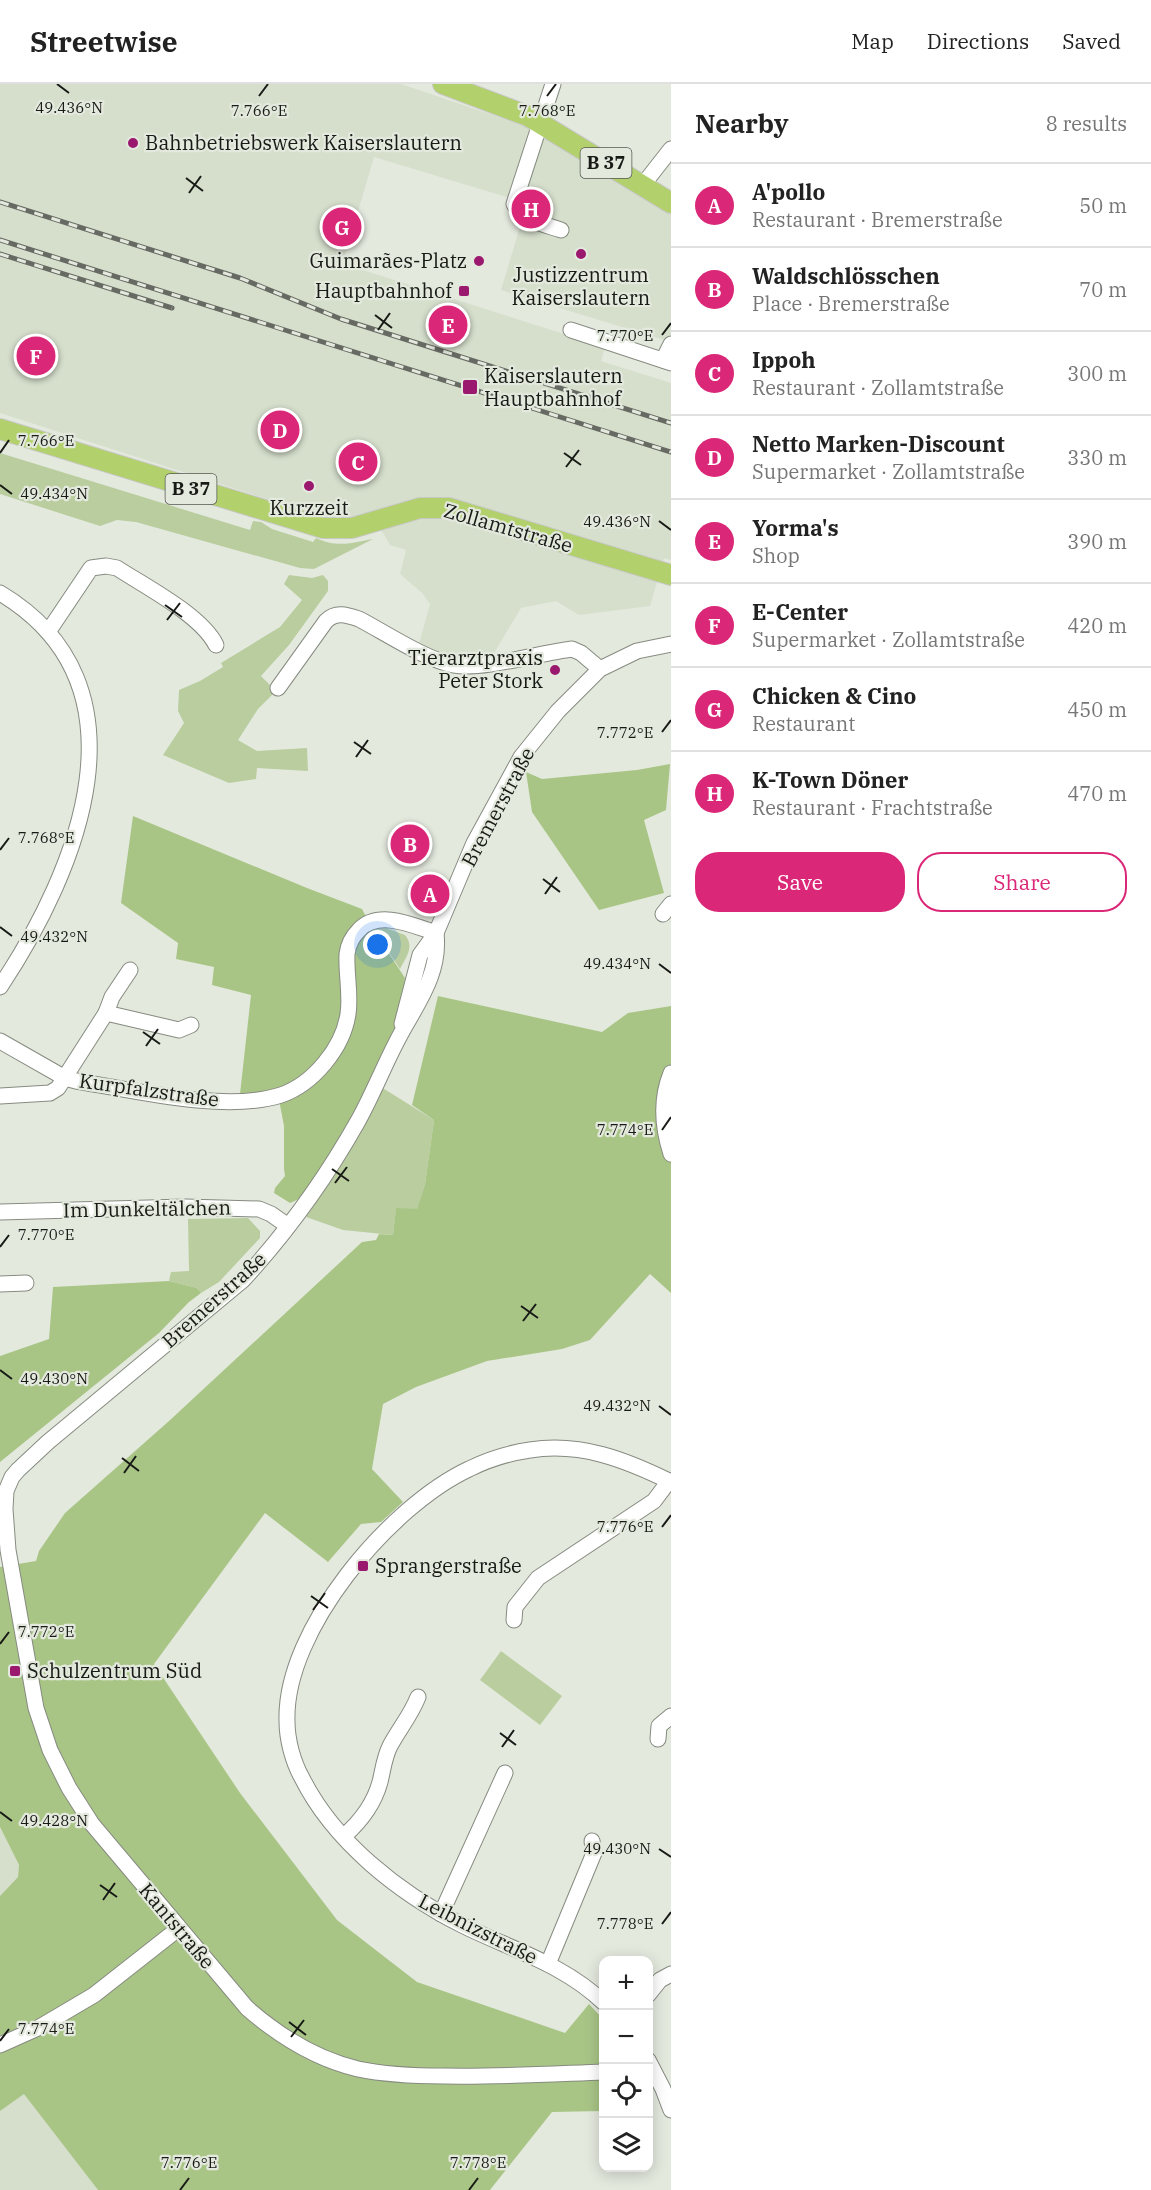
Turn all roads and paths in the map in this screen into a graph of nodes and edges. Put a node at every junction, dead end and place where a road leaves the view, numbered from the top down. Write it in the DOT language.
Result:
graph roads {
  1 [pos="443,84"];
  2 [pos="553,84"];
  3 [pos="541,123"];
  4 [pos="671,149"];
  5 [pos="642,186"];
  6 [pos="671,203"];
  7 [pos="561,230"];
  8 [pos="571,330"];
  9 [pos="671,345"];
  10 [pos="667,362"];
  11 [pos="0,429"];
  12 [pos="671,575"];
  13 [pos="0,593"];
  14 [pos="48,632"];
  15 [pos="671,644"];
  16 [pos="216,645"];
  17 [pos="600,669"];
  18 [pos="278,688"];
  19 [pos="436,933"];
  20 [pos="130,970"];
  21 [pos="0,987"];
  22 [pos="106,1013"];
  23 [pos="191,1025"];
  24 [pos="0,1041"];
  25 [pos="671,1073"];
  26 [pos="65,1078"];
  27 [pos="0,1096"];
  28 [pos="671,1154"];
  29 [pos="0,1212"];
  30 [pos="288,1226"];
  31 [pos="26,1283"];
  32 [pos="0,1284"];
  33 [pos="670,1481"];
  34 [pos="3,1491"];
  35 [pos="513,1620"];
  36 [pos="418,1697"];
  37 [pos="671,1716"];
  38 [pos="658,1739"];
  39 [pos="506,1773"];
  40 [pos="344,1836"];
  41 [pos="592,1841"];
  42 [pos="441,1914"];
  43 [pos="178,1929"];
  44 [pos="548,1964"];
  45 [pos="671,1974"];
  46 [pos="653,1989"];
  47 [pos="599,2000"];
  48 [pos="0,2045"];
  49 [pos="653,2067"];
  50 [pos="671,2069"];
  51 [pos="599,2072"];
  52 [pos="653,2073"];
  53 [pos="671,2110"];
  1 -- 3 [label="main road, B 37"];
  2 -- 3 [label="street"];
  3 -- 5 [label="main road, B 37"];
  3 -- 7 [label="street"];
  4 -- 5 [label="street"];
  5 -- 6 [label="main road, B 37"];
  8 -- 10 [label="street"];
  9 -- 10 [label="street"];
  11 -- 12 [label="main road, Zollamtstraße / B 37"];
  13 -- 14 [label="street"];
  14 -- 16 [label="street"];
  14 -- 21 [label="street"];
  15 -- 17 [label="street, Bremerstraße"];
  17 -- 18 [label="street"];
  17 -- 19 [label="street, Bremerstraße"];
  19 -- 26 [label="street, Kurpfalzstraße"];
  19 -- 30 [label="street, Bremerstraße"];
  20 -- 22 [label="street"];
  22 -- 23 [label="street"];
  22 -- 26 [label="street"];
  24 -- 26 [label="street, Kurpfalzstraße"];
  25 -- 28 [label="street"];
  26 -- 27 [label="street"];
  29 -- 30 [label="street, Im Dunkeltälchen"];
  30 -- 34 [label="street, Bremerstraße"];
  31 -- 32 [label="street"];
  33 -- 35 [label="street"];
  33 -- 40 [label="street, Leibnizstraße"];
  34 -- 43 [label="street, Kantstraße"];
  36 -- 40 [label="street"];
  37 -- 38 [label="street"];
  39 -- 42 [label="street"];
  40 -- 42 [label="street, Leibnizstraße"];
  41 -- 44 [label="street"];
  42 -- 44 [label="street, Leibnizstraße"];
  43 -- 48 [label="street"];
  43 -- 51 [label="street, Kantstraße"];
  44 -- 47 [label="street, Leibnizstraße"];
  45 -- 46 [label="street"];
  49 -- 50 [label="street"];
  52 -- 53 [label="street"];
}
